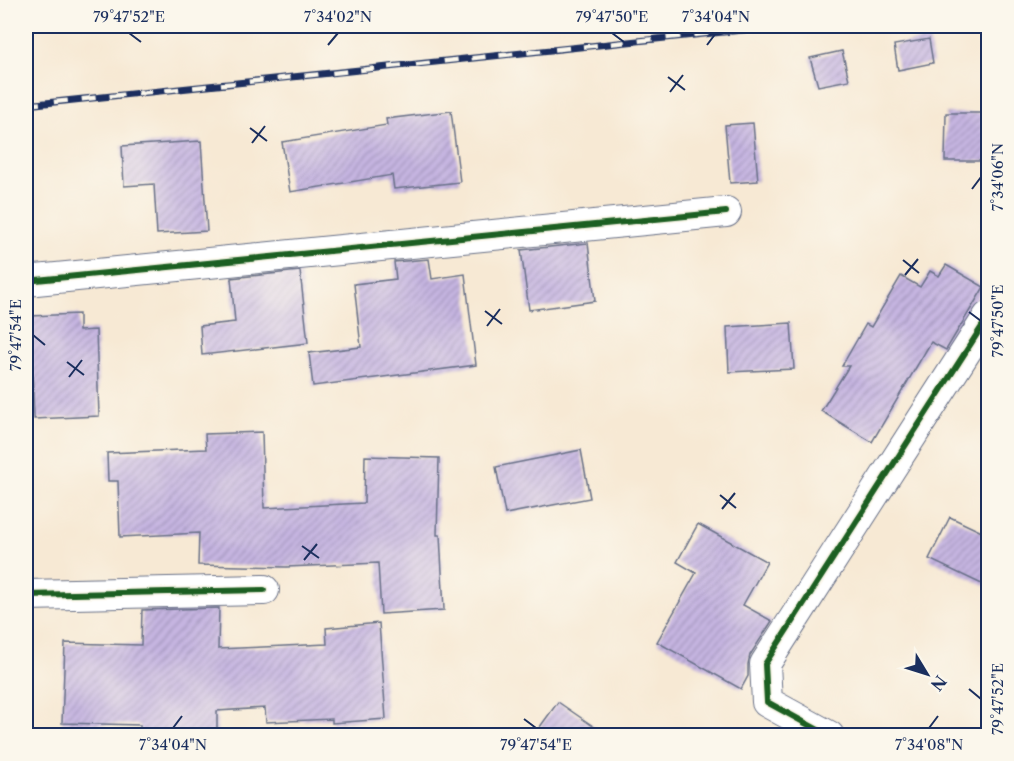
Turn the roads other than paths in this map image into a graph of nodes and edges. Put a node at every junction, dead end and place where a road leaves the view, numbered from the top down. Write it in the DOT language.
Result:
graph roads {
  1 [pos="726,212"];
  2 [pos="26,281"];
  3 [pos="988,317"];
  4 [pos="264,590"];
  5 [pos="26,595"];
  6 [pos="829,735"];
  1 -- 2 [label="street"];
  3 -- 6 [label="street"];
  4 -- 5 [label="street"];
}
